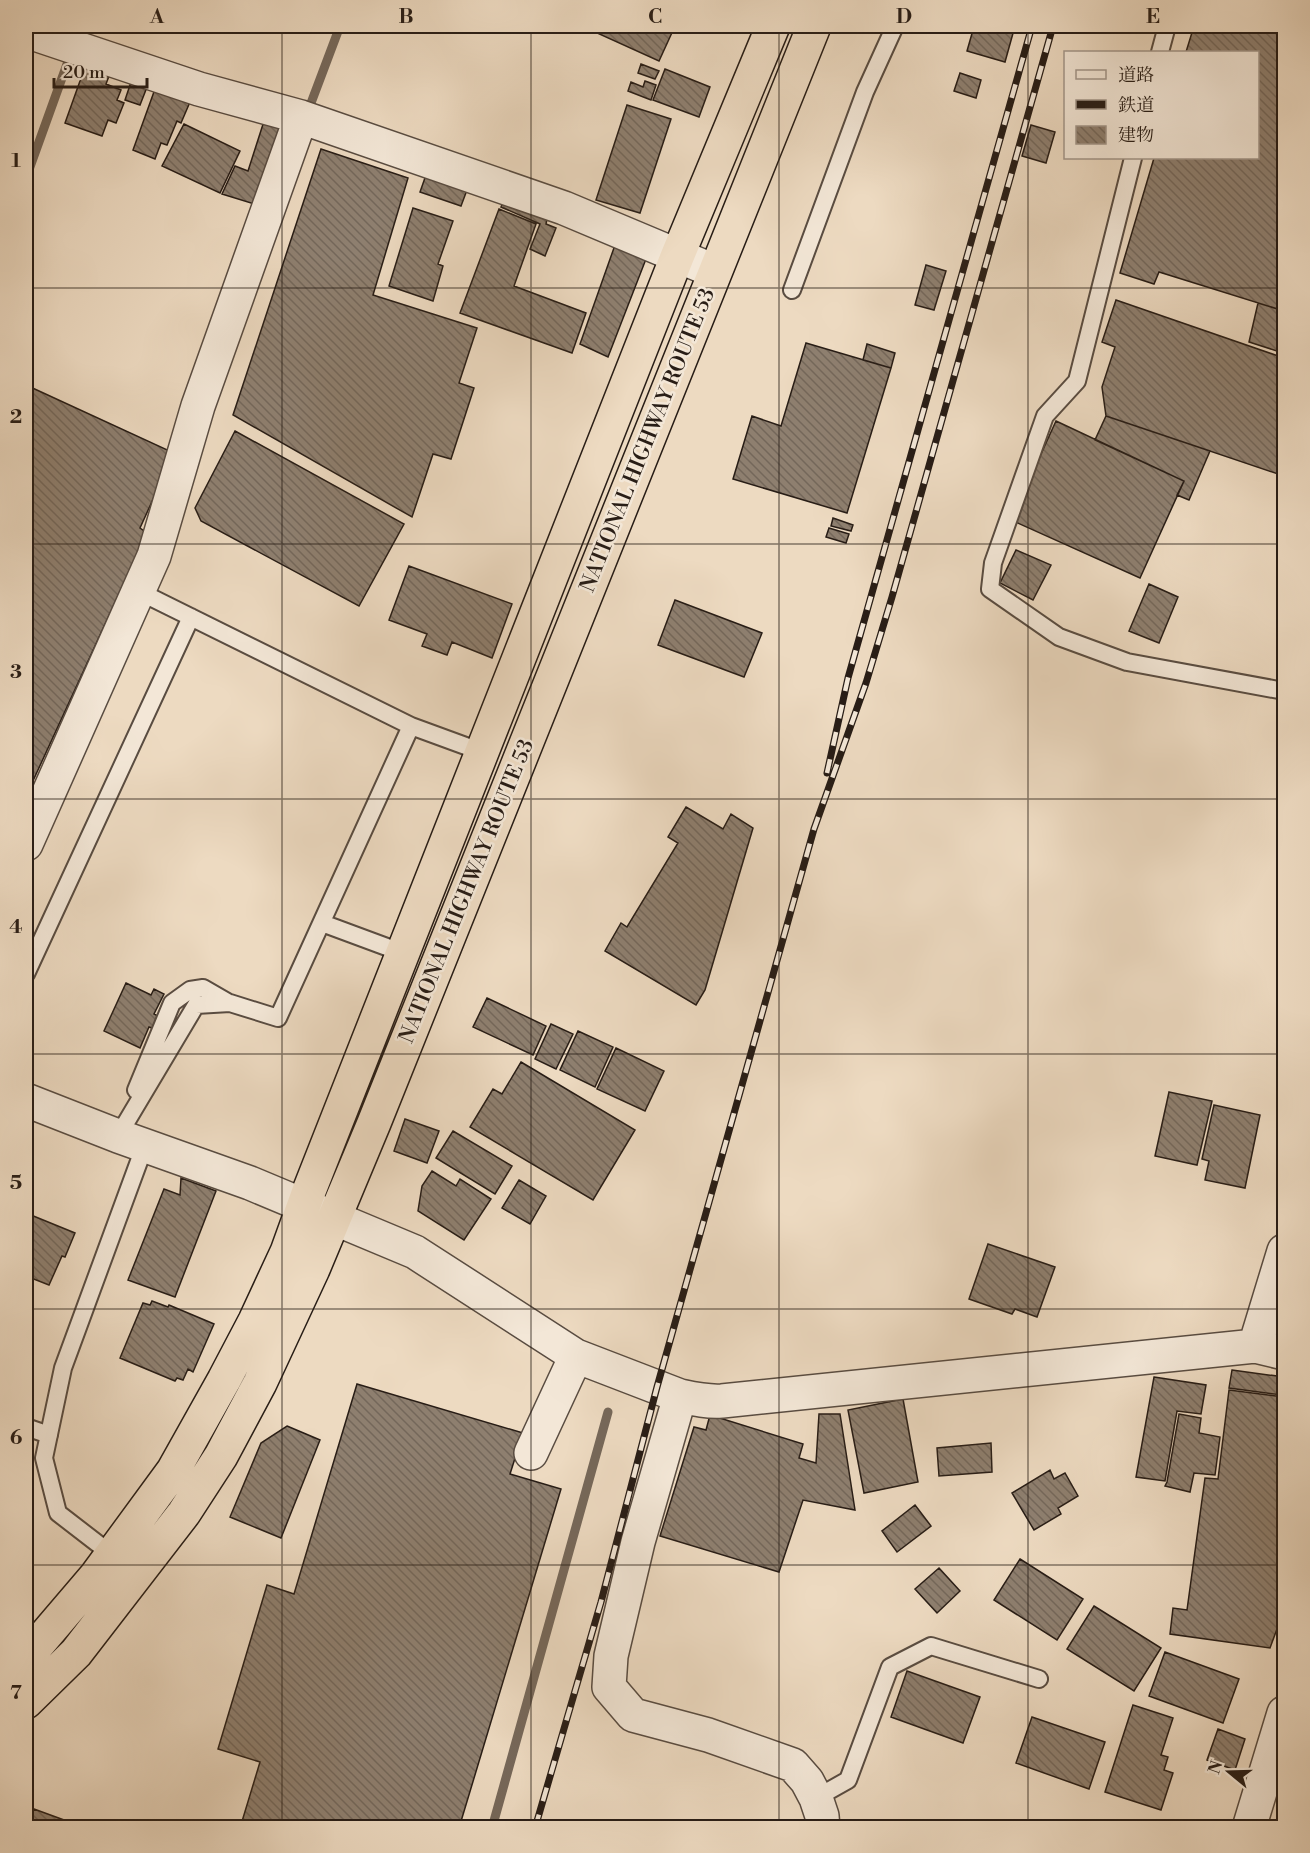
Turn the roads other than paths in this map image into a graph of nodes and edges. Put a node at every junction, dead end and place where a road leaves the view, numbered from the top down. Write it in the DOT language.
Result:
graph roads {
  1 [pos="774,26"];
  2 [pos="814,26"];
  3 [pos="896,26"];
  4 [pos="1167,26"];
  5 [pos="26,31"];
  6 [pos="1160,51"];
  7 [pos="302,117"];
  8 [pos="1133,159"];
  9 [pos="677,257"];
  10 [pos="714,271"];
  11 [pos="792,291"];
  12 [pos="138,591"];
  13 [pos="191,617"];
  14 [pos="1284,691"];
  15 [pos="411,726"];
  16 [pos="482,752"];
  17 [pos="26,844"];
  18 [pos="322,923"];
  19 [pos="403,953"];
  20 [pos="436,965"];
  21 [pos="26,974"];
  22 [pos="26,1100"];
  23 [pos="132,1141"];
  24 [pos="304,1204"];
  25 [pos="334,1218"];
  26 [pos="1284,1251"];
  27 [pos="1270,1349"];
  28 [pos="576,1356"];
  29 [pos="680,1396"];
  30 [pos="26,1426"];
  31 [pos="49,1436"];
  32 [pos="531,1453"];
  33 [pos="125,1564"];
  34 [pos="30,1646"];
  35 [pos="65,1664"];
  36 [pos="1038,1679"];
  37 [pos="26,1702"];
  38 [pos="1284,1713"];
  39 [pos="820,1813"];
  40 [pos="1249,1827"];
  1 -- 9 [label="highway, NATIONAL HIGHWAY ROUTE 53"];
  2 -- 10 [label="highway, NATIONAL HIGHWAY ROUTE 53"];
  3 -- 11 [label="lane"];
  4 -- 6 [label="lane"];
  5 -- 7 [label="street"];
  7 -- 9 [label="street"];
  7 -- 12 [label="street"];
  8 -- 14 [label="lane"];
  9 -- 10 [label="street"];
  9 -- 16 [label="highway, NATIONAL HIGHWAY ROUTE 53"];
  10 -- 20 [label="highway, NATIONAL HIGHWAY ROUTE 53"];
  12 -- 13 [label="lane"];
  12 -- 17 [label="street"];
  13 -- 15 [label="lane"];
  13 -- 21 [label="lane"];
  15 -- 16 [label="lane"];
  15 -- 18 [label="lane"];
  16 -- 19 [label="highway, NATIONAL HIGHWAY ROUTE 53"];
  18 -- 19 [label="lane"];
  18 -- 23 [label="lane"];
  19 -- 20 [label="street"];
  19 -- 24 [label="highway, NATIONAL HIGHWAY ROUTE 53"];
  20 -- 25 [label="highway, NATIONAL HIGHWAY ROUTE 53"];
  22 -- 23 [label="street"];
  23 -- 24 [label="street"];
  23 -- 31 [label="lane"];
  24 -- 25 [label="street"];
  24 -- 33 [label="highway, NATIONAL HIGHWAY ROUTE 53"];
  25 -- 28 [label="street"];
  25 -- 33 [label="highway, NATIONAL HIGHWAY ROUTE 53"];
  26 -- 27 [label="street"];
  27 -- 29 [label="street"];
  28 -- 29 [label="street"];
  28 -- 32 [label="street"];
  29 -- 39 [label="street"];
  30 -- 31 [label="lane"];
  31 -- 33 [label="lane"];
  33 -- 34 [label="highway, NATIONAL HIGHWAY ROUTE 53"];
  33 -- 35 [label="highway, NATIONAL HIGHWAY ROUTE 53"];
  34 -- 35 [label="street"];
  35 -- 37 [label="highway, NATIONAL HIGHWAY ROUTE 53"];
  36 -- 39 [label="lane"];
  38 -- 40 [label="street"];
}
